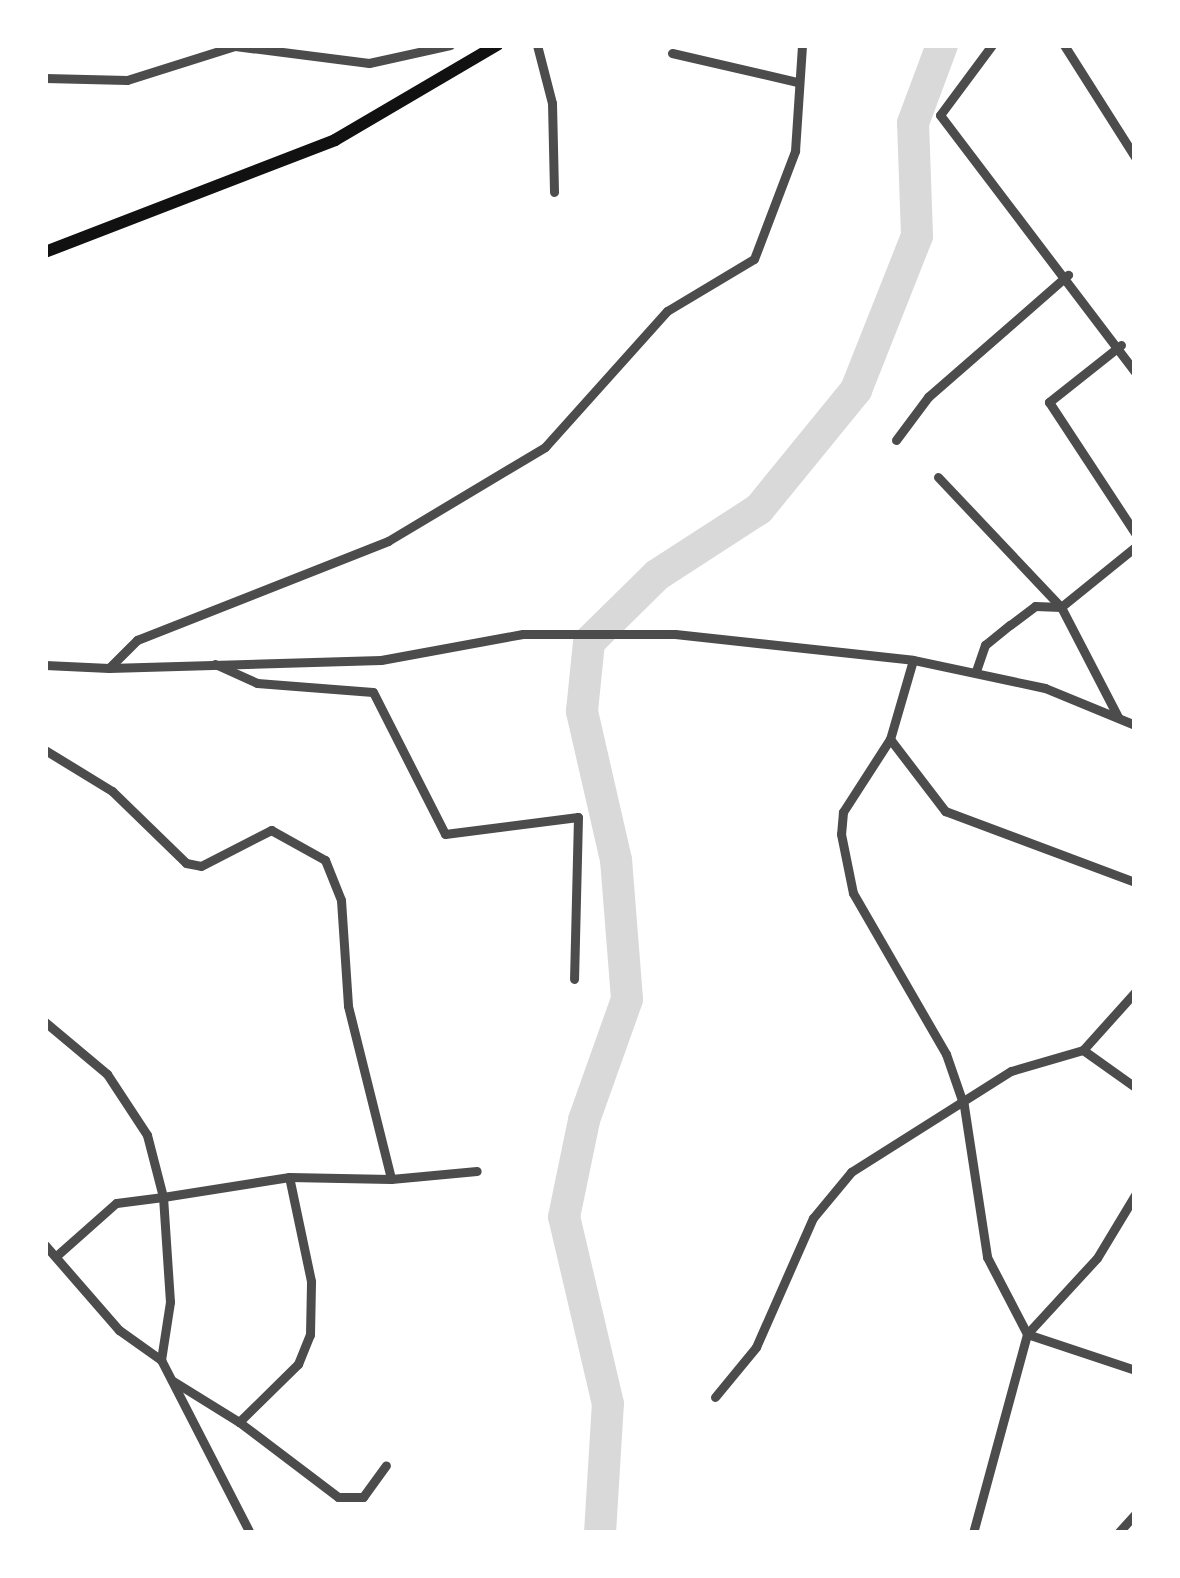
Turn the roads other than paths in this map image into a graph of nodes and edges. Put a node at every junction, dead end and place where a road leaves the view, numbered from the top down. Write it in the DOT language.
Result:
graph roads {
  1 [pos="450,45"];
  2 [pos="497,45"];
  3 [pos="537,45"];
  4 [pos="802,45"];
  5 [pos="992,45"];
  6 [pos="1064,45"];
  7 [pos="420,48"];
  8 [pos="672,53"];
  9 [pos="45,78"];
  10 [pos="798,82"];
  11 [pos="1135,156"];
  12 [pos="554,192"];
  13 [pos="45,252"];
  14 [pos="1068,275"];
  15 [pos="1120,345"];
  16 [pos="1135,372"];
  17 [pos="896,440"];
  18 [pos="938,477"];
  19 [pos="1135,533"];
  20 [pos="1135,547"];
  21 [pos="1060,606"];
  22 [pos="913,660"];
  23 [pos="212,663"];
  24 [pos="45,665"];
  25 [pos="109,668"];
  26 [pos="976,671"];
  27 [pos="1118,716"];
  28 [pos="1135,725"];
  29 [pos="890,739"];
  30 [pos="45,750"];
  31 [pos="1135,882"];
  32 [pos="574,979"];
  33 [pos="1135,992"];
  34 [pos="45,1022"];
  35 [pos="1083,1050"];
  36 [pos="1135,1087"];
  37 [pos="964,1106"];
  38 [pos="477,1171"];
  39 [pos="289,1178"];
  40 [pos="392,1179"];
  41 [pos="1135,1194"];
  42 [pos="164,1197"];
  43 [pos="1131,1206"];
  44 [pos="45,1245"];
  45 [pos="56,1256"];
  46 [pos="1027,1334"];
  47 [pos="161,1360"];
  48 [pos="1135,1370"];
  49 [pos="170,1379"];
  50 [pos="714,1397"];
  51 [pos="238,1422"];
  52 [pos="386,1465"];
  53 [pos="1135,1514"];
  54 [pos="250,1533"];
  55 [pos="973,1533"];
  56 [pos="1118,1533"];
  1 -- 7 [label="street"];
  2 -- 13 [label="main road"];
  3 -- 12 [label="street"];
  4 -- 10 [label="street"];
  5 -- 14 [label="street"];
  6 -- 11 [label="street"];
  7 -- 9 [label="street"];
  8 -- 10 [label="street"];
  10 -- 25 [label="street"];
  14 -- 15 [label="street"];
  14 -- 17 [label="street"];
  15 -- 16 [label="street"];
  15 -- 19 [label="street"];
  18 -- 21 [label="street"];
  20 -- 21 [label="street"];
  21 -- 26 [label="street"];
  21 -- 27 [label="street"];
  22 -- 23 [label="street"];
  22 -- 26 [label="street"];
  22 -- 29 [label="street"];
  23 -- 25 [label="street"];
  23 -- 32 [label="street"];
  24 -- 25 [label="street"];
  26 -- 27 [label="street"];
  27 -- 28 [label="street"];
  29 -- 31 [label="street"];
  29 -- 37 [label="street"];
  30 -- 40 [label="street"];
  33 -- 35 [label="street"];
  34 -- 42 [label="street"];
  35 -- 36 [label="street"];
  35 -- 37 [label="street"];
  37 -- 46 [label="street"];
  37 -- 50 [label="street"];
  38 -- 40 [label="street"];
  39 -- 40 [label="street"];
  39 -- 42 [label="street"];
  39 -- 51 [label="street"];
  41 -- 43 [label="street"];
  42 -- 45 [label="street"];
  42 -- 47 [label="street"];
  43 -- 46 [label="street"];
  44 -- 45 [label="street"];
  45 -- 47 [label="street"];
  46 -- 48 [label="street"];
  46 -- 55 [label="street"];
  47 -- 49 [label="street"];
  49 -- 51 [label="street"];
  49 -- 54 [label="street"];
  51 -- 52 [label="street"];
  53 -- 56 [label="street"];
}
